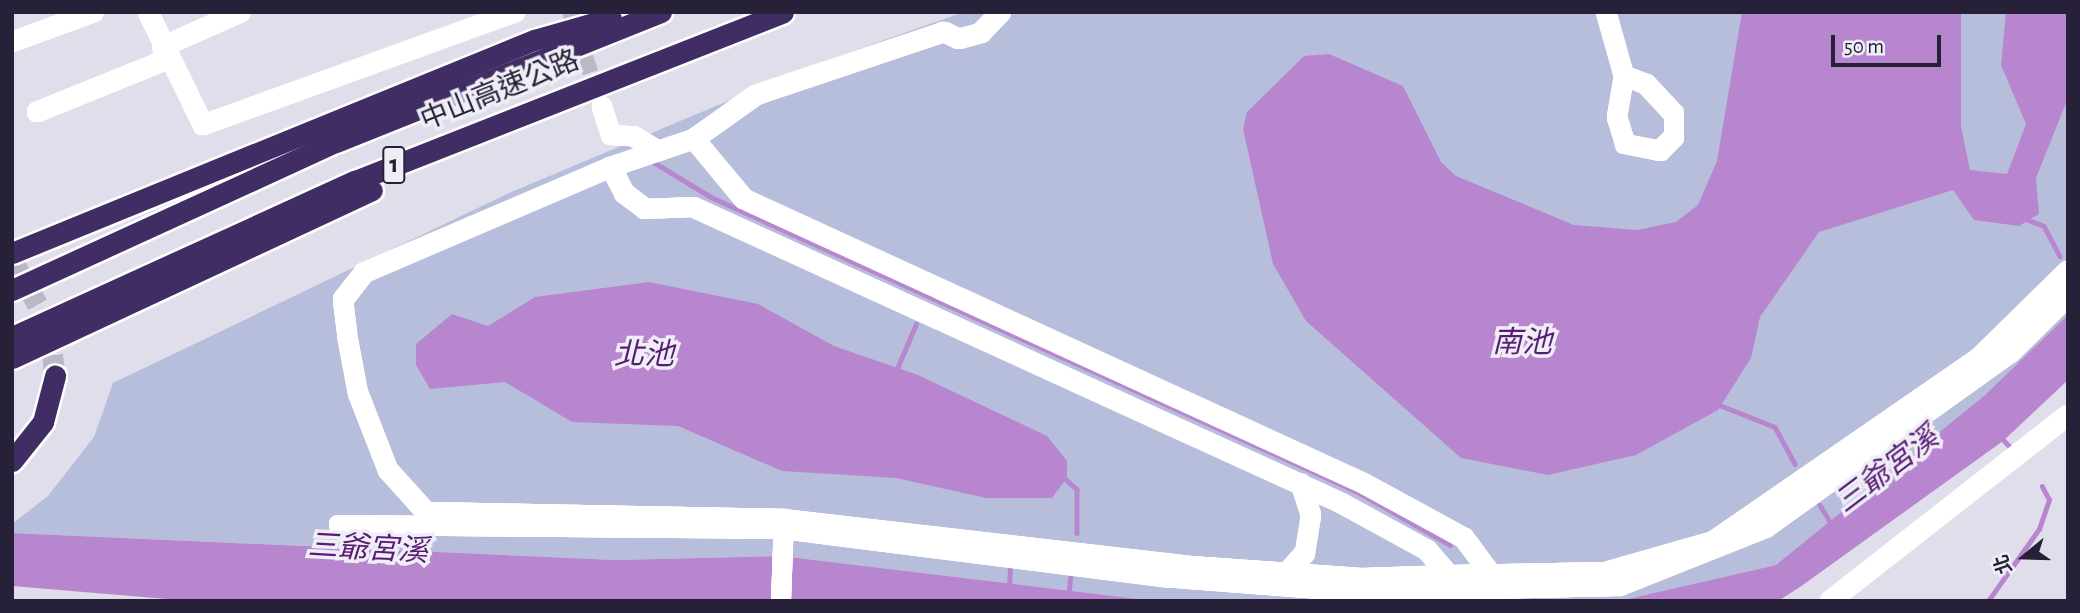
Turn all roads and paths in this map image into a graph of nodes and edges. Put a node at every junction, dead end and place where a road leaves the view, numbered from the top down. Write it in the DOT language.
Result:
graph roads {
  1 [pos="94,12"];
  2 [pos="148,12"];
  3 [pos="241,12"];
  4 [pos="515,12"];
  5 [pos="630,12"];
  6 [pos="661,12"];
  7 [pos="783,12"];
  8 [pos="1001,12"];
  9 [pos="1606,12"];
  10 [pos="12,42"];
  11 [pos="165,53"];
  12 [pos="1624,75"];
  13 [pos="558,96"];
  14 [pos="602,107"];
  15 [pos="37,112"];
  16 [pos="694,139"];
  17 [pos="658,151"];
  18 [pos="611,167"];
  19 [pos="12,253"];
  20 [pos="2068,271"];
  21 [pos="12,290"];
  22 [pos="2068,296"];
  23 [pos="12,337"];
  24 [pos="12,358"];
  25 [pos="55,376"];
  26 [pos="2068,415"];
  27 [pos="12,461"];
  28 [pos="1301,484"];
  29 [pos="339,525"];
  30 [pos="784,529"];
  31 [pos="1287,573"];
  32 [pos="1449,575"];
  33 [pos="1493,577"];
  34 [pos="781,601"];
  35 [pos="1830,601"];
  1 -- 10 [label="street"];
  2 -- 11 [label="street"];
  3 -- 11 [label="street"];
  4 -- 11 [label="street"];
  5 -- 19 [label="highway"];
  6 -- 21 [label="highway, 中山高速公路 / 1"];
  7 -- 13 [label="highway, 中山高速公路 / 1"];
  8 -- 16 [label="street"];
  9 -- 12 [label="street"];
  11 -- 15 [label="street"];
  12 -- 12 [label="street"];
  13 -- 23 [label="highway, 中山高速公路 / 1"];
  13 -- 24 [label="highway"];
  14 -- 17 [label="street"];
  16 -- 17 [label="street"];
  16 -- 33 [label="street"];
  17 -- 18 [label="street"];
  18 -- 28 [label="street"];
  18 -- 30 [label="street"];
  20 -- 33 [label="street"];
  22 -- 30 [label="street"];
  25 -- 27 [label="highway"];
  26 -- 35 [label="street"];
  28 -- 31 [label="street"];
  28 -- 32 [label="street"];
  29 -- 30 [label="street"];
  30 -- 31 [label="street"];
  30 -- 34 [label="street"];
  31 -- 32 [label="street"];
  32 -- 33 [label="street"];
}
